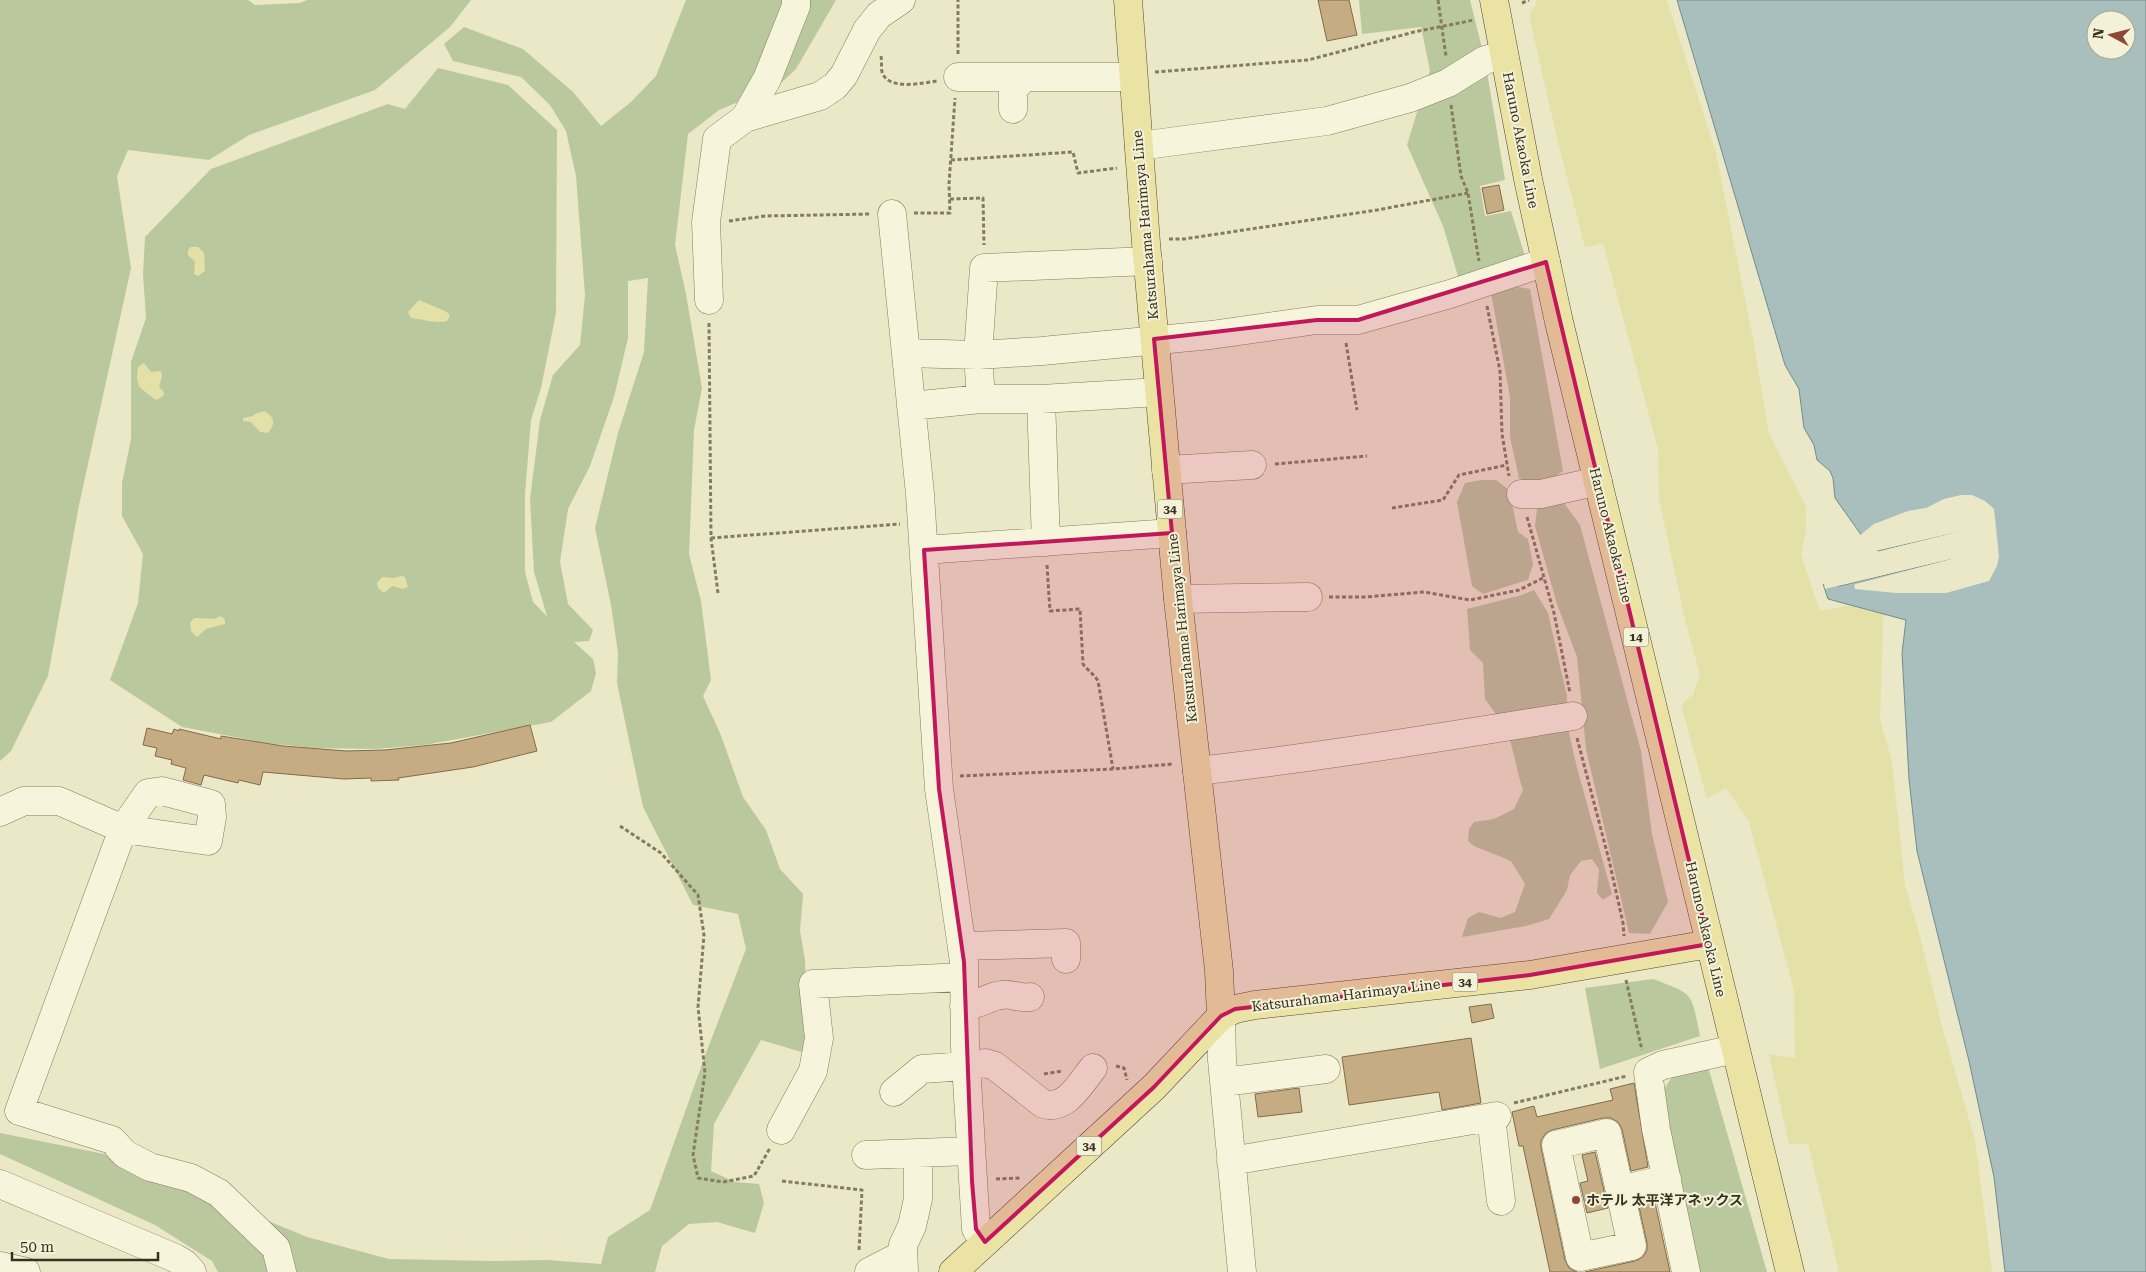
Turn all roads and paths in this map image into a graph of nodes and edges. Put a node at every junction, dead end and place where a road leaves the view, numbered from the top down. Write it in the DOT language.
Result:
graph roads {
  1 [pos="796,0"];
  2 [pos="901,0"];
  3 [pos="958,0"];
  4 [pos="1128,0"];
  5 [pos="1438,0"];
  6 [pos="1494,0"];
  7 [pos="1529,0"];
  8 [pos="1522,3"];
  9 [pos="1474,20"];
  10 [pos="1443,28"];
  11 [pos="881,53"];
  12 [pos="1504,54"];
  13 [pos="958,77"];
  14 [pos="1024,77"];
  15 [pos="1133,77"];
  16 [pos="1448,82"];
  17 [pos="1012,109"];
  18 [pos="745,118"];
  19 [pos="1139,155"];
  20 [pos="951,160"];
  21 [pos="1468,193"];
  22 [pos="950,199"];
  23 [pos="892,214"];
  24 [pos="706,222"];
  25 [pos="1147,250"];
  26 [pos="1546,262"];
  27 [pos="984,268"];
  28 [pos="1483,282"];
  29 [pos="709,300"];
  30 [pos="1342,320"];
  31 [pos="1154,339"];
  32 [pos="906,353"];
  33 [pos="978,355"];
  34 [pos="1159,392"];
  35 [pos="981,399"];
  36 [pos="1041,399"];
  37 [pos="911,406"];
  38 [pos="1357,410"];
  39 [pos="1366,456"];
  40 [pos="1252,465"];
  41 [pos="1507,465"];
  42 [pos="1166,470"];
  43 [pos="1598,482"];
  44 [pos="1521,494"];
  45 [pos="1392,508"];
  46 [pos="922,522"];
  47 [pos="1172,533"];
  48 [pos="711,538"];
  49 [pos="1046,542"];
  50 [pos="924,550"];
  51 [pos="1543,577"];
  52 [pos="718,593"];
  53 [pos="1308,597"];
  54 [pos="1178,599"];
  55 [pos="1573,716"];
  56 [pos="1197,766"];
  57 [pos="1113,769"];
  58 [pos="938,777"];
  59 [pos="0,812"];
  60 [pos="620,826"];
  61 [pos="1709,944"];
  62 [pos="962,946"];
  63 [pos="1066,959"];
  64 [pos="1625,959"];
  65 [pos="964,977"];
  66 [pos="1030,997"];
  67 [pos="964,1006"];
  68 [pos="1221,1016"];
  69 [pos="1735,1049"];
  70 [pos="967,1066"];
  71 [pos="1093,1068"];
  72 [pos="1326,1069"];
  73 [pos="1648,1072"];
  74 [pos="1224,1082"];
  75 [pos="894,1092"];
  76 [pos="1494,1117"];
  77 [pos="781,1130"];
  78 [pos="970,1151"];
  79 [pos="918,1154"];
  80 [pos="866,1155"];
  81 [pos="1231,1161"];
  82 [pos="1667,1179"];
  83 [pos="1052,1180"];
  84 [pos="782,1181"];
  85 [pos="972,1181"];
  86 [pos="0,1184"];
  87 [pos="1620,1190"];
  88 [pos="1501,1201"];
  89 [pos="984,1242"];
  90 [pos="864,1263"];
  91 [pos="903,1264"];
  92 [pos="0,1266"];
  93 [pos="26,1272"];
  94 [pos="192,1272"];
  95 [pos="282,1272"];
  96 [pos="953,1272"];
  97 [pos="1242,1272"];
  98 [pos="1686,1272"];
  99 [pos="1790,1272"];
  1 -- 18 [label="street"];
  2 -- 18 [label="street"];
  3 -- 13 [label="path"];
  4 -- 15 [label="main road, Katsurahama Harimaya Line / 34"];
  5 -- 10 [label="path"];
  6 -- 12 [label="main road, Haruno Akaoka Line / 14"];
  7 -- 8 [label="path"];
  9 -- 10 [label="path"];
  10 -- 15 [label="path"];
  10 -- 16 [label="path"];
  11 -- 13 [label="path"];
  12 -- 16 [label="street"];
  12 -- 26 [label="main road, Haruno Akaoka Line / 14"];
  13 -- 14 [label="street"];
  13 -- 20 [label="path"];
  14 -- 15 [label="street"];
  14 -- 17 [label="street"];
  15 -- 19 [label="main road, Katsurahama Harimaya Line / 34"];
  16 -- 19 [label="street"];
  16 -- 21 [label="path"];
  18 -- 24 [label="street"];
  19 -- 20 [label="path"];
  19 -- 25 [label="main road, Katsurahama Harimaya Line / 34"];
  20 -- 22 [label="path"];
  21 -- 25 [label="path"];
  21 -- 28 [label="path"];
  22 -- 23 [label="path"];
  22 -- 27 [label="path"];
  23 -- 24 [label="path"];
  23 -- 32 [label="street"];
  24 -- 29 [label="street"];
  25 -- 27 [label="street"];
  25 -- 31 [label="main road, Katsurahama Harimaya Line / 34"];
  26 -- 28 [label="street"];
  26 -- 43 [label="main road, Haruno Akaoka Line / 14"];
  27 -- 33 [label="street"];
  28 -- 30 [label="street"];
  28 -- 41 [label="path"];
  29 -- 48 [label="path"];
  30 -- 31 [label="street"];
  30 -- 38 [label="path"];
  31 -- 33 [label="street"];
  31 -- 34 [label="main road, Katsurahama Harimaya Line / 34"];
  32 -- 33 [label="street"];
  32 -- 37 [label="street"];
  33 -- 35 [label="street"];
  34 -- 36 [label="street"];
  34 -- 42 [label="main road, Katsurahama Harimaya Line / 34"];
  35 -- 36 [label="street"];
  35 -- 37 [label="street"];
  36 -- 49 [label="street"];
  37 -- 46 [label="street"];
  39 -- 40 [label="path"];
  40 -- 42 [label="street"];
  41 -- 44 [label="path"];
  41 -- 45 [label="path"];
  42 -- 47 [label="main road, Katsurahama Harimaya Line / 34"];
  43 -- 44 [label="street"];
  43 -- 61 [label="main road, Haruno Akaoka Line / 14"];
  44 -- 51 [label="path"];
  46 -- 48 [label="path"];
  46 -- 50 [label="street"];
  47 -- 49 [label="street"];
  47 -- 54 [label="main road, Katsurahama Harimaya Line / 34"];
  48 -- 52 [label="path"];
  49 -- 50 [label="street"];
  49 -- 57 [label="path"];
  50 -- 58 [label="street"];
  51 -- 53 [label="path"];
  51 -- 55 [label="path"];
  53 -- 54 [label="street"];
  54 -- 56 [label="main road, Katsurahama Harimaya Line / 34"];
  55 -- 56 [label="street"];
  55 -- 64 [label="path"];
  56 -- 57 [label="path"];
  56 -- 68 [label="main road, Katsurahama Harimaya Line / 34"];
  57 -- 58 [label="path"];
  58 -- 62 [label="street"];
  59 -- 95 [label="street"];
  60 -- 77 [label="path"];
  61 -- 64 [label="main road, Katsurahama Harimaya Line / 34"];
  61 -- 69 [label="main road, Haruno Akaoka Line / 14"];
  62 -- 63 [label="street"];
  62 -- 65 [label="street"];
  64 -- 68 [label="main road, Katsurahama Harimaya Line / 34"];
  64 -- 73 [label="path"];
  65 -- 67 [label="street"];
  65 -- 77 [label="street"];
  66 -- 67 [label="street"];
  67 -- 70 [label="street"];
  68 -- 74 [label="street"];
  68 -- 83 [label="main road, Katsurahama Harimaya Line / 34"];
  69 -- 73 [label="street"];
  69 -- 99 [label="main road, Haruno Akaoka Line / 14"];
  70 -- 71 [label="street"];
  70 -- 75 [label="street"];
  70 -- 78 [label="street"];
  72 -- 74 [label="street"];
  73 -- 76 [label="path"];
  73 -- 82 [label="street"];
  74 -- 81 [label="street"];
  76 -- 81 [label="street"];
  76 -- 88 [label="street"];
  78 -- 79 [label="street"];
  78 -- 85 [label="street"];
  79 -- 80 [label="street"];
  79 -- 91 [label="street"];
  81 -- 97 [label="street"];
  82 -- 87 [label="street"];
  82 -- 98 [label="street"];
  83 -- 85 [label="path"];
  83 -- 89 [label="main road, Katsurahama Harimaya Line / 34"];
  84 -- 90 [label="path"];
  85 -- 89 [label="street"];
  86 -- 94 [label="street"];
  89 -- 96 [label="main road, Katsurahama Harimaya Line / 34"];
  90 -- 91 [label="street"];
  92 -- 93 [label="street"];
}
